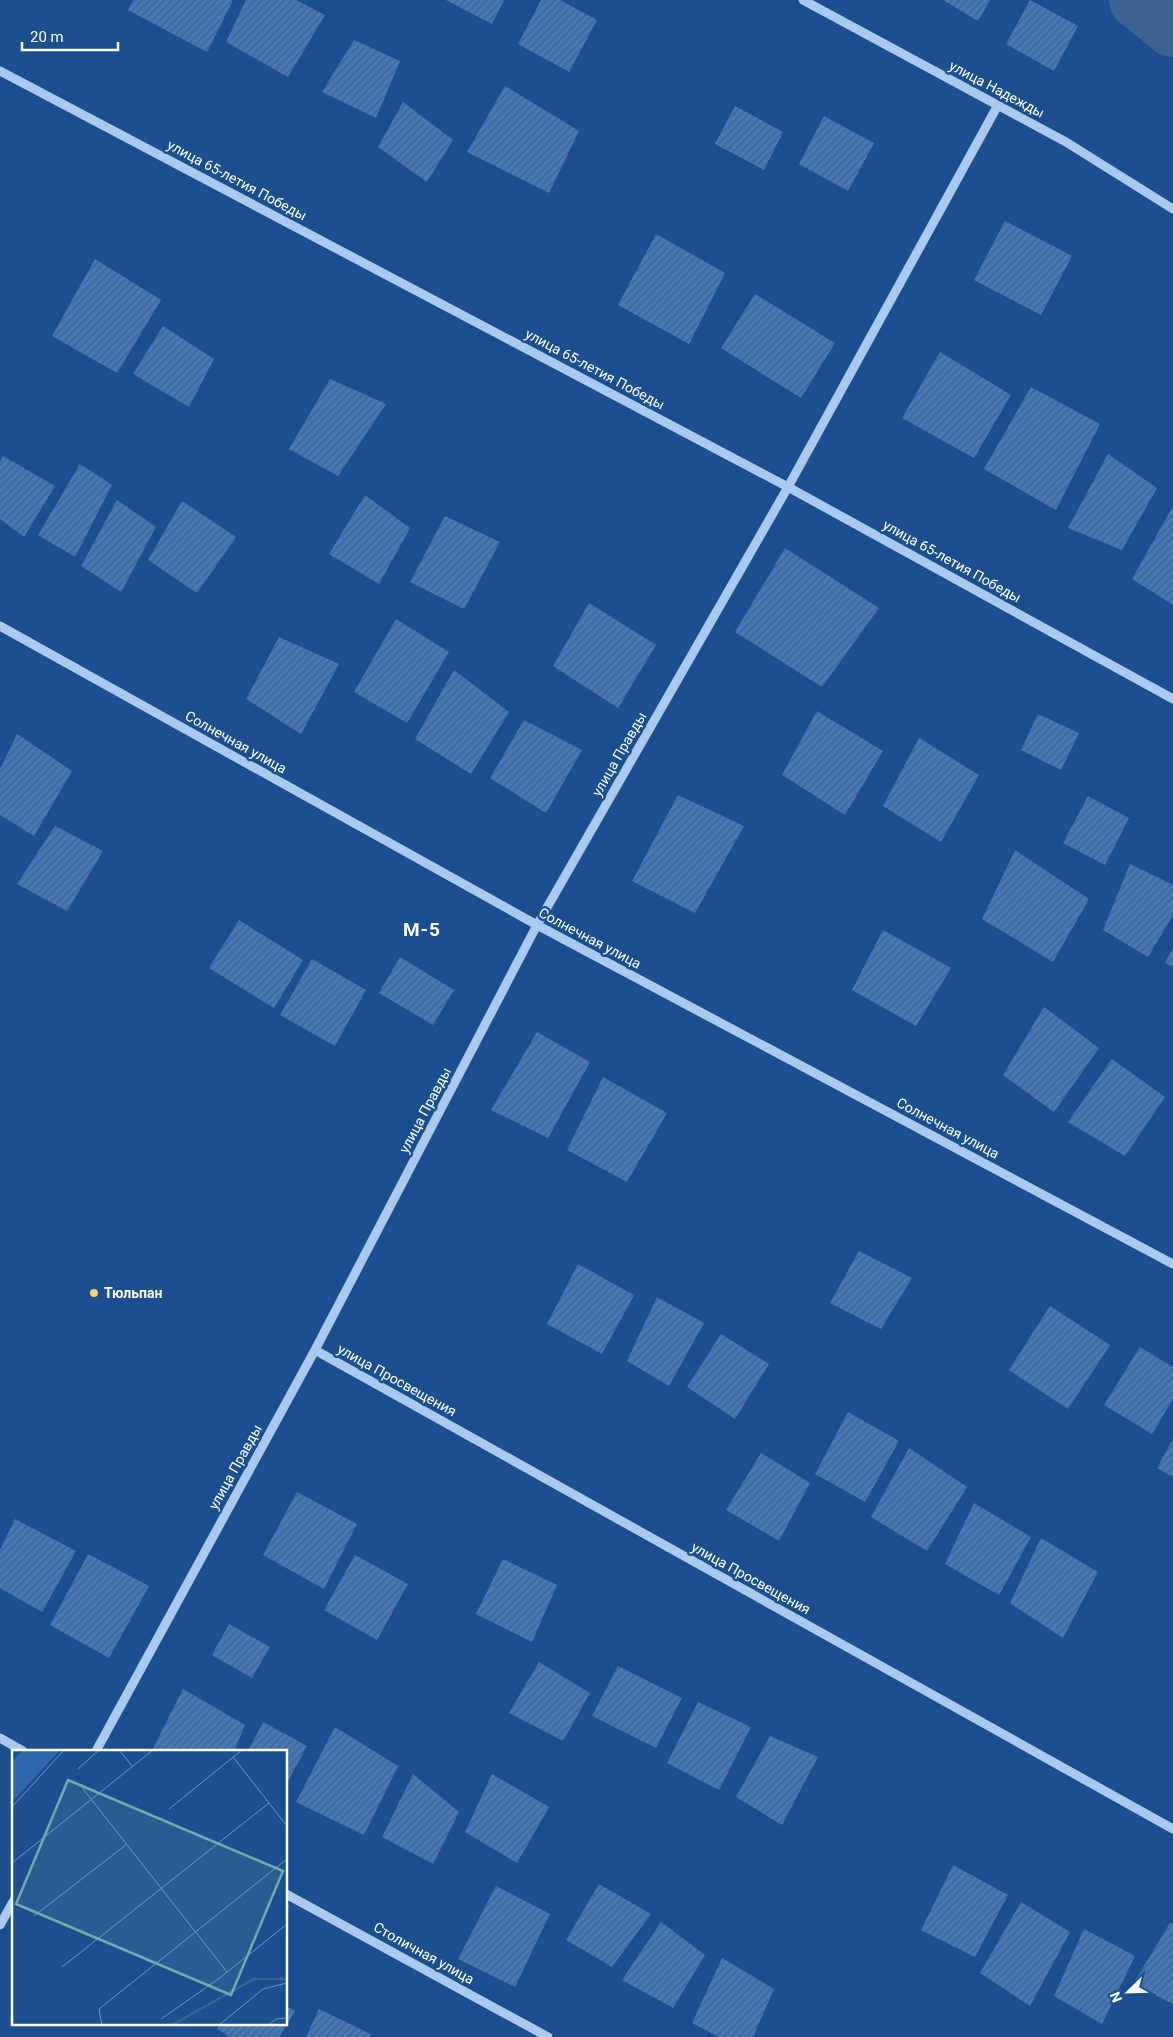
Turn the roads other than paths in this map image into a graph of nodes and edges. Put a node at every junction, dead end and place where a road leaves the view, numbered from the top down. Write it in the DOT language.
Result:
graph roads {
  1 [pos="803,0"];
  2 [pos="0,71"];
  3 [pos="998,105"];
  4 [pos="1173,209"];
  5 [pos="788,487"];
  6 [pos="0,626"];
  7 [pos="1173,699"];
  8 [pos="537,925"];
  9 [pos="1173,1264"];
  10 [pos="315,1350"];
  11 [pos="0,1738"];
  12 [pos="21,1750"];
  13 [pos="97,1750"];
  14 [pos="1173,1829"];
  15 [pos="288,1895"];
  16 [pos="12,1904"];
  17 [pos="0,1925"];
  18 [pos="548,2037"];
  1 -- 3 [label="street, улица Надежды"];
  2 -- 5 [label="street, улица 65-летия Победы"];
  3 -- 4 [label="street, улица Надежды"];
  3 -- 5 [label="street, улица Правды"];
  5 -- 7 [label="street, улица 65-летия Победы"];
  5 -- 8 [label="street, улица Правды"];
  6 -- 8 [label="street, Солнечная улица"];
  8 -- 9 [label="street, Солнечная улица"];
  8 -- 10 [label="street, улица Правды"];
  10 -- 13 [label="street, улица Правды"];
  10 -- 14 [label="street, улица Просвещения"];
  11 -- 12 [label="street"];
  15 -- 18 [label="street, Столичная улица"];
  16 -- 17 [label="street"];
}
